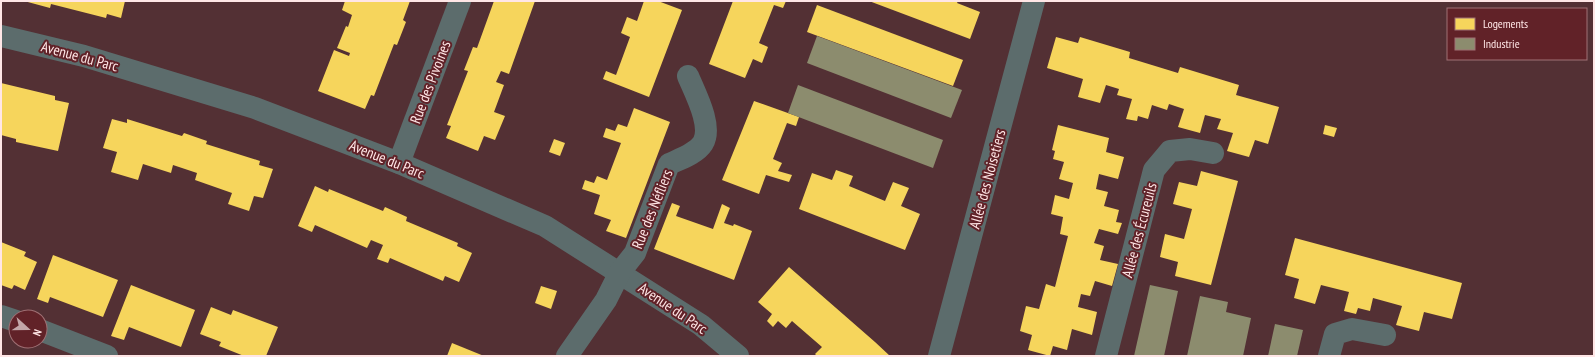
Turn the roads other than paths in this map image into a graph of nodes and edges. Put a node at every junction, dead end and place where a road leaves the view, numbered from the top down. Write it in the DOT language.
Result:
graph roads {
  1 [pos="460,1"];
  2 [pos="1034,1"];
  3 [pos="1,36"];
  4 [pos="688,76"];
  5 [pos="1212,153"];
  6 [pos="399,163"];
  7 [pos="620,272"];
  8 [pos="48,333"];
  9 [pos="1385,335"];
  10 [pos="107,356"];
  11 [pos="567,356"];
  12 [pos="738,356"];
  13 [pos="939,356"];
  14 [pos="1106,356"];
  15 [pos="1329,356"];
  1 -- 6 [label="street, Rue des Pivoines"];
  2 -- 13 [label="street, Allée des Noisetiers"];
  3 -- 6 [label="street, Avenue du Parc"];
  4 -- 7 [label="street, Rue des Néfliers"];
  5 -- 14 [label="street, Allée des Écureuils"];
  6 -- 7 [label="street, Avenue du Parc"];
  7 -- 11 [label="street, Rue des Néfliers"];
  7 -- 12 [label="street, Avenue du Parc"];
  8 -- 10 [label="street"];
  9 -- 15 [label="street"];
}
